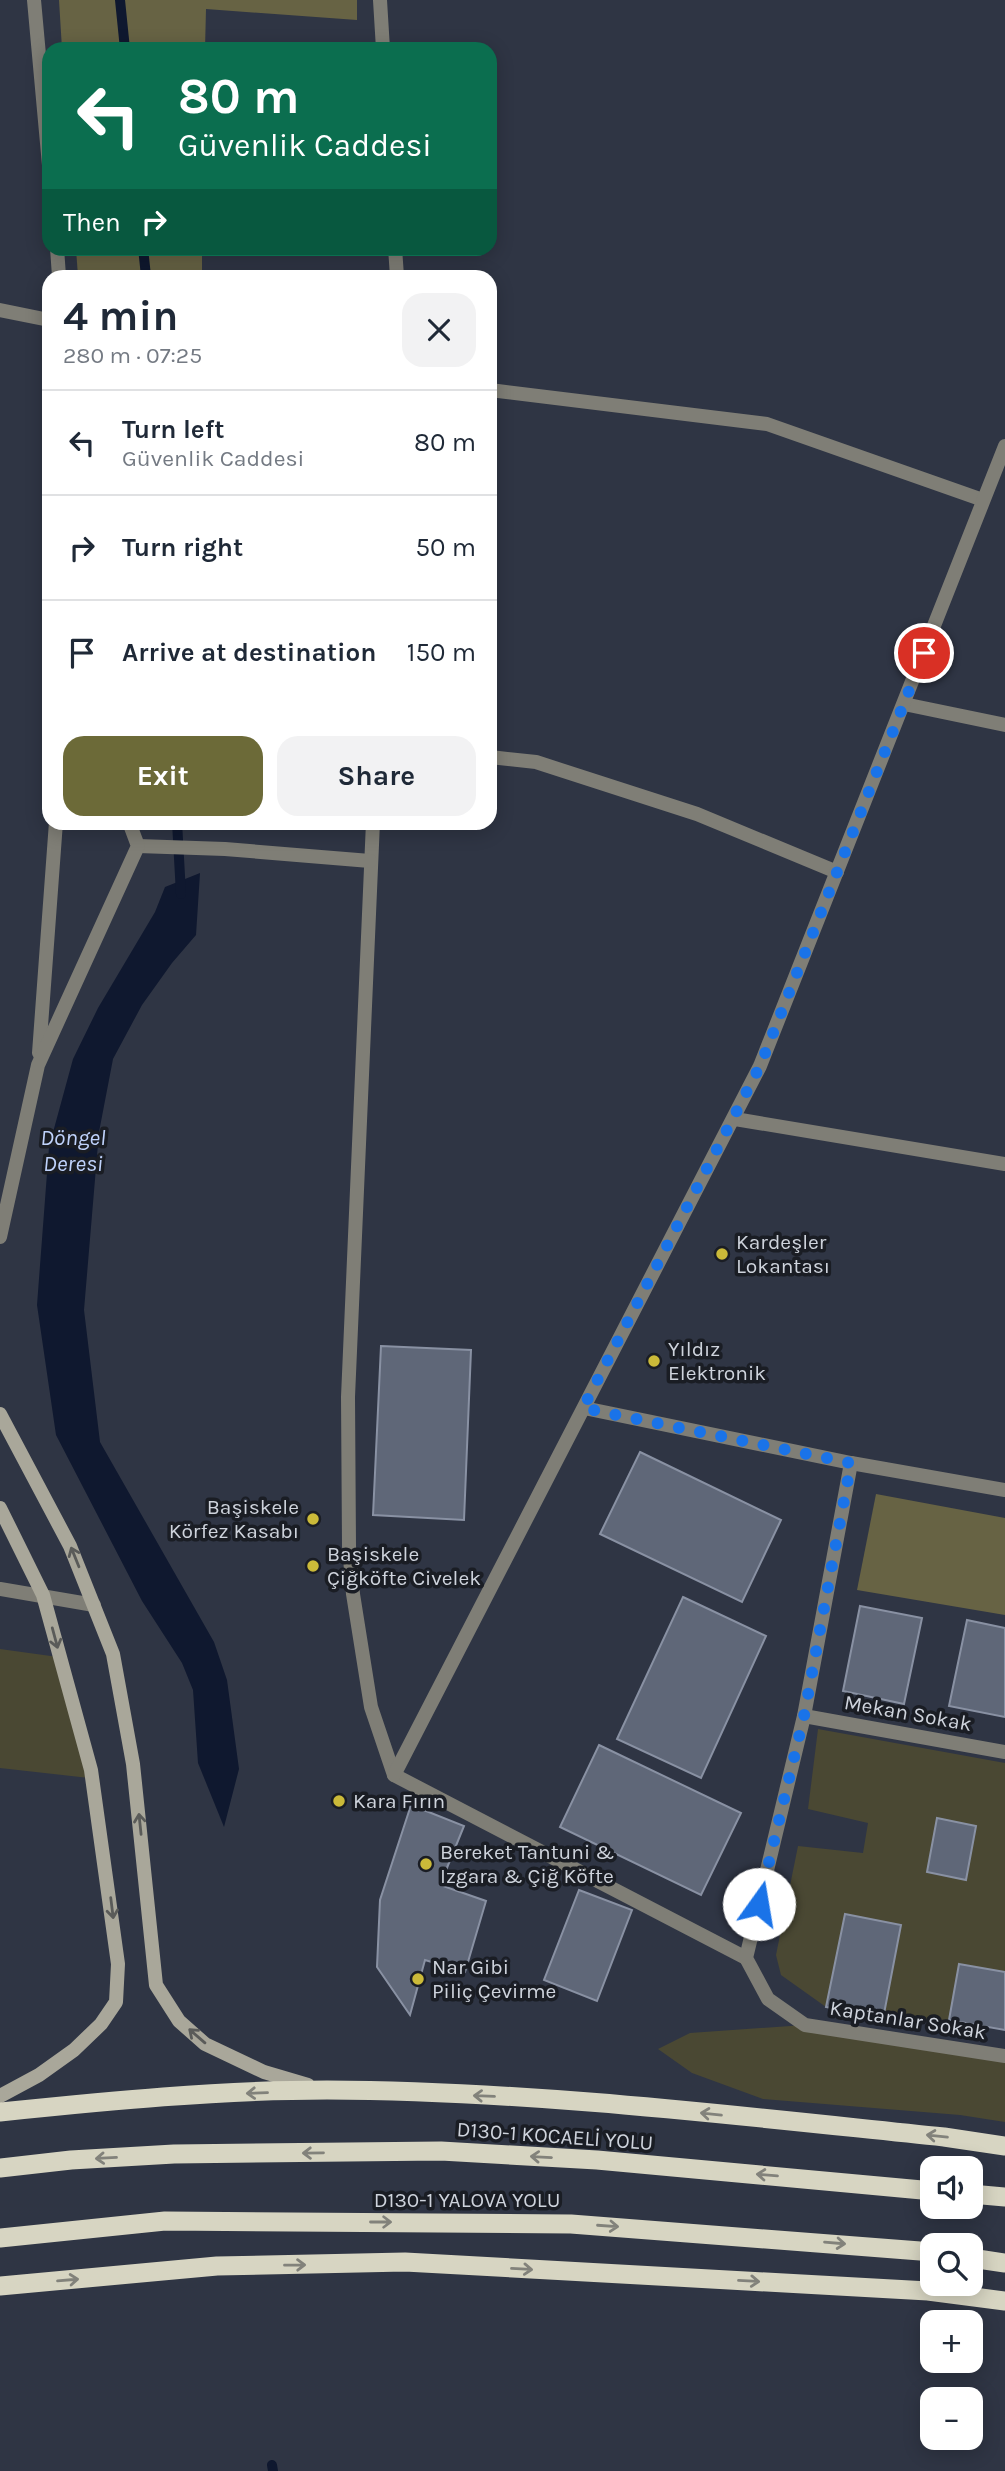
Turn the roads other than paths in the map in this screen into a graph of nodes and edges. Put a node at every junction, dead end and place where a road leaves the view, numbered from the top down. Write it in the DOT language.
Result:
graph roads {
  1 [pos="34,0"];
  2 [pos="380,0"];
  3 [pos="383,42"];
  4 [pos="42,87"];
  5 [pos="0,310"];
  6 [pos="42,319"];
  7 [pos="497,391"];
  8 [pos="1005,446"];
  9 [pos="984,500"];
  10 [pos="904,704"];
  11 [pos="1005,725"];
  12 [pos="497,758"];
  13 [pos="55,830"];
  14 [pos="132,830"];
  15 [pos="372,830"];
  16 [pos="138,846"];
  17 [pos="370,861"];
  18 [pos="837,872"];
  19 [pos="38,1065"];
  20 [pos="735,1119"];
  21 [pos="1005,1164"];
  22 [pos="0,1237"];
  23 [pos="583,1408"];
  24 [pos="0,1414"];
  25 [pos="851,1463"];
  26 [pos="1005,1490"];
  27 [pos="0,1508"];
  28 [pos="0,1589"];
  29 [pos="43,1595"];
  30 [pos="94,1605"];
  31 [pos="804,1716"];
  32 [pos="1005,1752"];
  33 [pos="394,1775"];
  34 [pos="746,1958"];
  35 [pos="1005,2056"];
  36 [pos="327,2090"];
  37 [pos="0,2096"];
  38 [pos="0,2112"];
  39 [pos="1005,2146"];
  40 [pos="0,2168"];
  41 [pos="920,2190"];
  42 [pos="983,2195"];
  43 [pos="1005,2197"];
  44 [pos="0,2238"];
  45 [pos="920,2251"];
  46 [pos="983,2260"];
  47 [pos="1005,2263"];
  48 [pos="0,2286"];
  49 [pos="1005,2301"];
  1 -- 4 [label="street"];
  2 -- 3 [label="street"];
  5 -- 6 [label="street"];
  7 -- 9 [label="street"];
  8 -- 9 [label="street"];
  9 -- 10 [label="street"];
  10 -- 11 [label="street"];
  10 -- 18 [label="street"];
  12 -- 18 [label="street"];
  13 -- 19 [label="street"];
  14 -- 16 [label="street"];
  15 -- 17 [label="street"];
  16 -- 17 [label="street"];
  16 -- 19 [label="street"];
  17 -- 33 [label="street"];
  18 -- 20 [label="street"];
  19 -- 22 [label="street"];
  20 -- 21 [label="street"];
  20 -- 23 [label="street"];
  23 -- 25 [label="street"];
  23 -- 33 [label="street"];
  30 -- 24 [label="main road, one-way"];
  25 -- 26 [label="street"];
  25 -- 31 [label="street"];
  27 -- 29 [label="main road"];
  28 -- 29 [label="street"];
  29 -- 30 [label="street"];
  29 -- 37 [label="main road, one-way"];
  36 -- 30 [label="main road, one-way"];
  31 -- 32 [label="street, Mekan Sokak"];
  31 -- 34 [label="street"];
  33 -- 34 [label="street"];
  34 -- 35 [label="street, Kaptanlar Sokak"];
  36 -- 38 [label="highway, one-way"];
  39 -- 36 [label="highway, one-way"];
  41 -- 40 [label="highway, D130-1 KOCAELİ YOLU, one-way"];
  42 -- 43 [label="highway"];
  44 -- 45 [label="highway, D130-1 YALOVA YOLU, one-way"];
  46 -- 47 [label="highway"];
  48 -- 49 [label="highway, one-way"];
}
